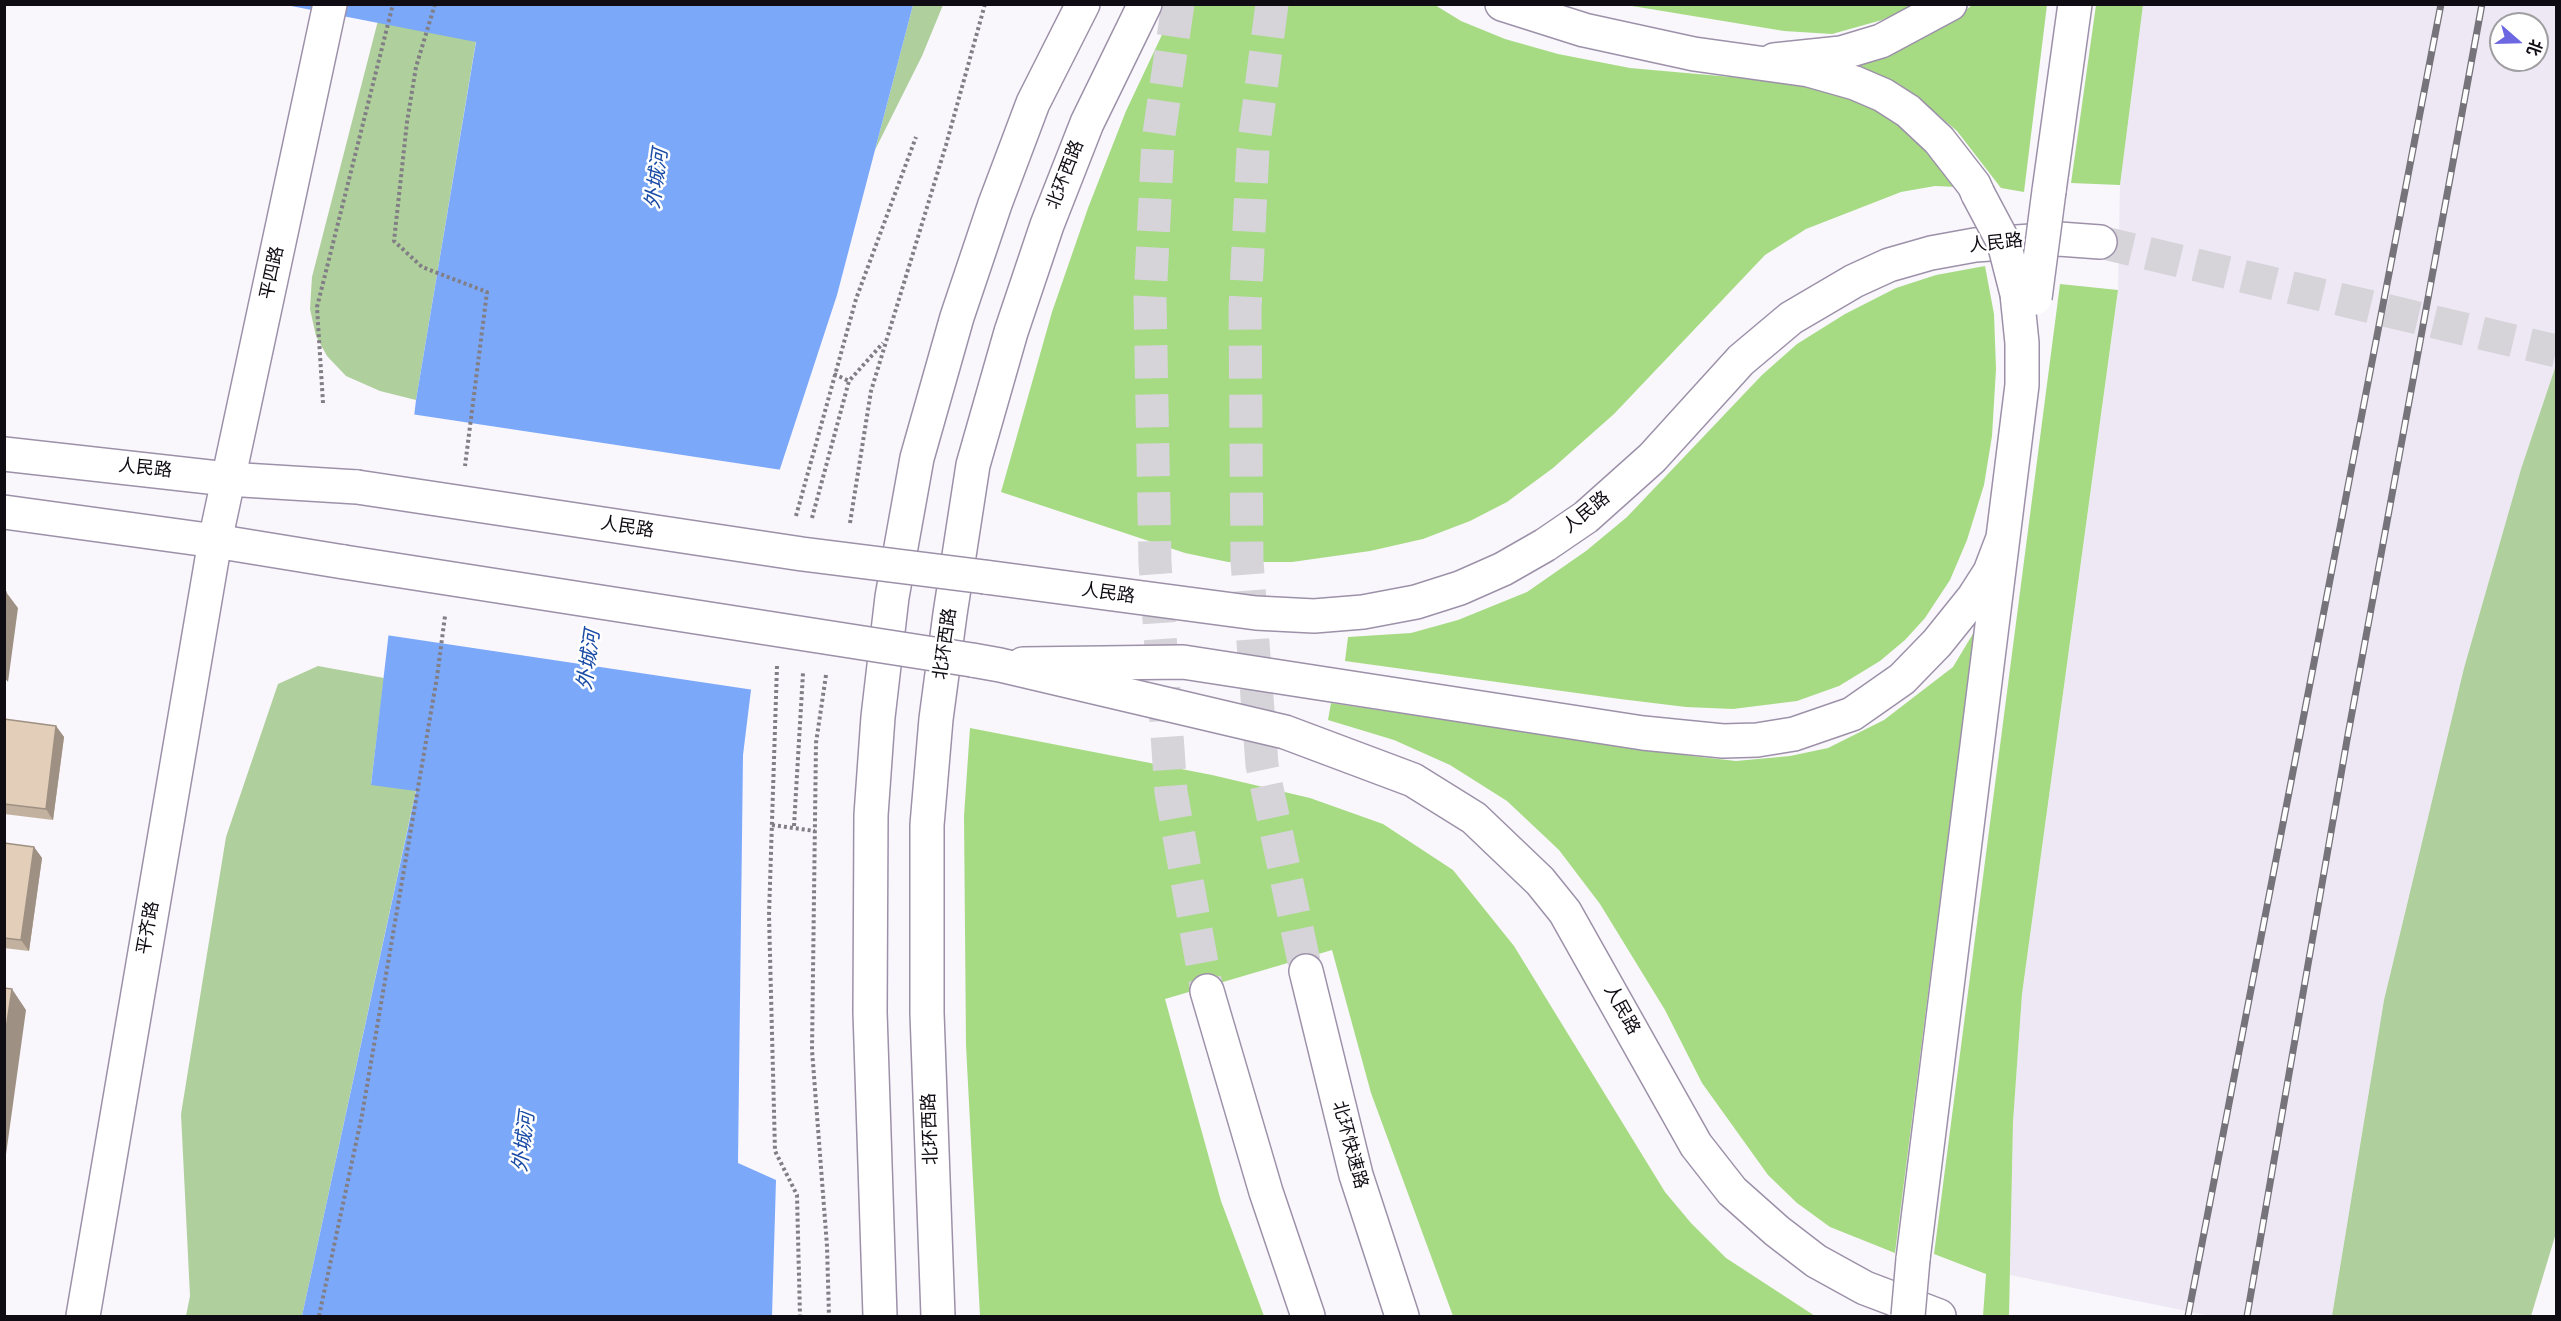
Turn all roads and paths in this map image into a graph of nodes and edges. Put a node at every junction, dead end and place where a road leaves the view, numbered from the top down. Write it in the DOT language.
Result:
graph roads {
  1 [pos="330,4"];
  2 [pos="393,4"];
  3 [pos="435,4"];
  4 [pos="1083,4"];
  5 [pos="1145,4"];
  6 [pos="1502,4"];
  7 [pos="1950,4"];
  8 [pos="2074,4"];
  9 [pos="1760,62"];
  10 [pos="916,137"];
  11 [pos="2100,242"];
  12 [pos="2026,296"];
  13 [pos="886,340"];
  14 [pos="834,374"];
  15 [pos="849,381"];
  16 [pos="323,403"];
  17 [pos="4,454"];
  18 [pos="465,466"];
  19 [pos="227,479"];
  20 [pos="4,512"];
  21 [pos="2003,538"];
  22 [pos="798,539"];
  23 [pos="215,541"];
  24 [pos="447,607"];
  25 [pos="806,633"];
  26 [pos="986,662"];
  27 [pos="777,665"];
  28 [pos="772,825"];
  29 [pos="794,826"];
  30 [pos="814,831"];
  31 [pos="1306,971"];
  32 [pos="1207,991"];
  33 [pos="83,1317"];
  34 [pos="319,1317"];
  35 [pos="800,1317"];
  36 [pos="880,1317"];
  37 [pos="938,1317"];
  38 [pos="1308,1317"];
  39 [pos="1402,1317"];
  40 [pos="1908,1317"];
  41 [pos="1939,1317"];
  1 -- 19 [label="main road, 平四路"];
  2 -- 16 [label="path"];
  3 -- 18 [label="path"];
  4 -- 36 [label="main road"];
  5 -- 37 [label="main road, 北环西路"];
  6 -- 9 [label="main road"];
  7 -- 9 [label="main road"];
  8 -- 12 [label="main road, bridge"];
  9 -- 12 [label="main road, bridge"];
  10 -- 14 [label="path"];
  11 -- 22 [label="main road, 人民路, bridge"];
  12 -- 21 [label="main road"];
  13 -- 15 [label="path"];
  14 -- 15 [label="path"];
  14 -- 22 [label="path"];
  15 -- 22 [label="path"];
  17 -- 19 [label="main road, 人民路"];
  19 -- 22 [label="main road, 人民路, bridge"];
  19 -- 23 [label="main road, 平四路"];
  20 -- 23 [label="main road, 人民路"];
  21 -- 26 [label="main road"];
  21 -- 40 [label="main road, bridge"];
  23 -- 25 [label="main road, 人民路, bridge"];
  23 -- 33 [label="main road, 平齐路"];
  24 -- 34 [label="path"];
  25 -- 26 [label="main road, 人民路, bridge"];
  25 -- 29 [label="path"];
  26 -- 41 [label="main road, 人民路"];
  27 -- 28 [label="path"];
  28 -- 29 [label="path"];
  28 -- 35 [label="path"];
  29 -- 30 [label="path"];
  31 -- 39 [label="main road, 北环快速路"];
  32 -- 38 [label="main road"];
}
